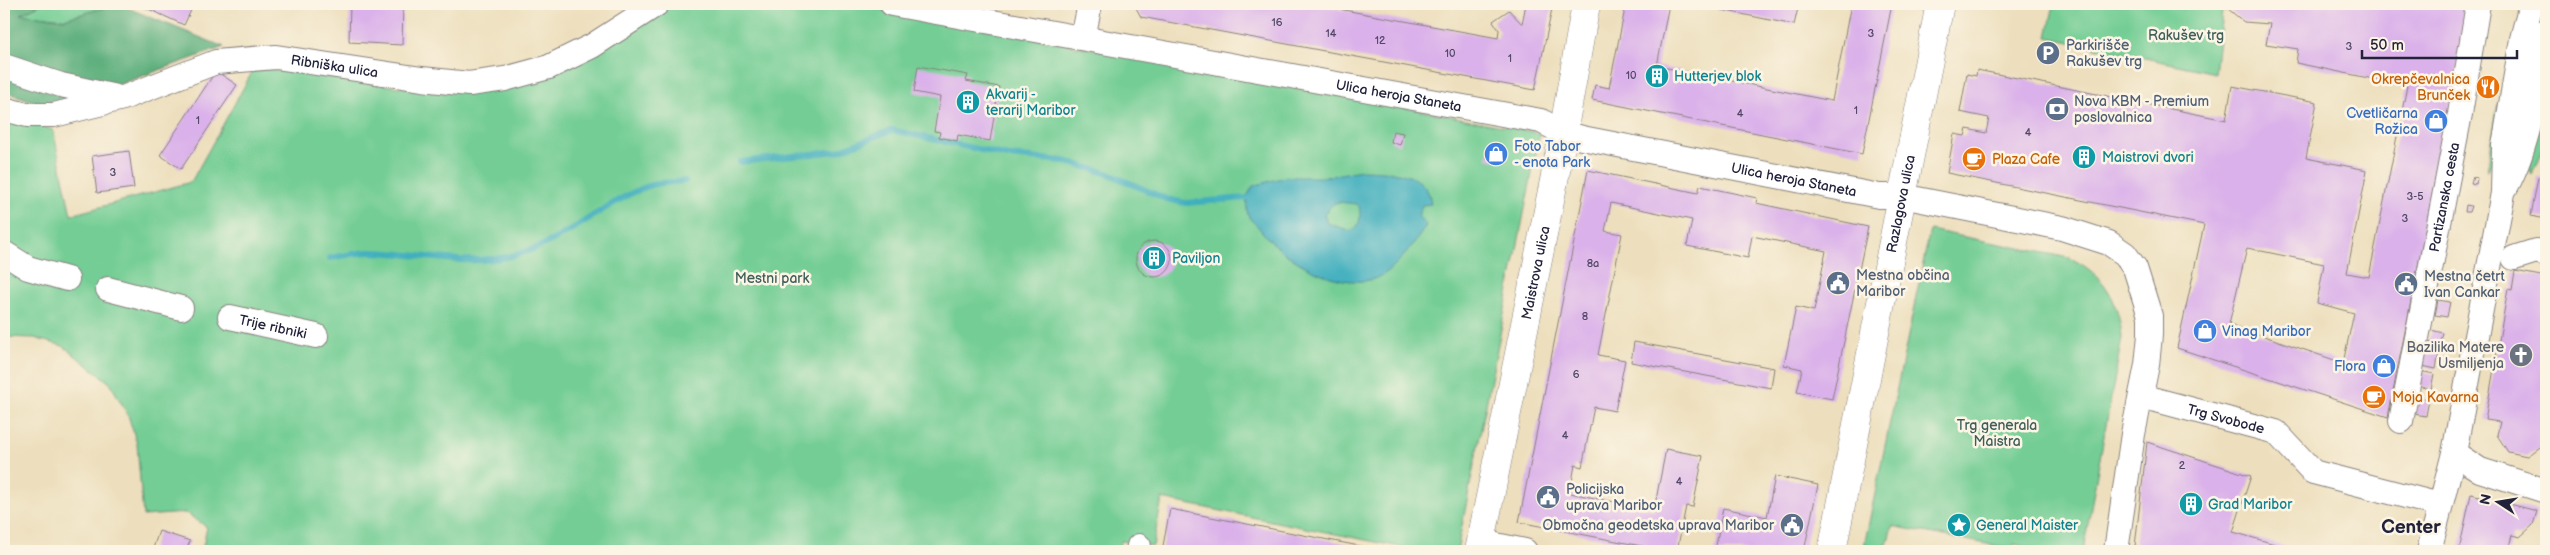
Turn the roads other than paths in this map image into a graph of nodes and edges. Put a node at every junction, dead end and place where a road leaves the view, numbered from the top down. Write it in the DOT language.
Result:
graph roads {
  1 [pos="657,4"];
  2 [pos="892,4"];
  3 [pos="1090,4"];
  4 [pos="1586,4"];
  5 [pos="1940,4"];
  6 [pos="2478,4"];
  7 [pos="2531,4"];
  8 [pos="2546,31"];
  9 [pos="1083,38"];
  10 [pos="4,66"];
  11 [pos="123,98"];
  12 [pos="2538,105"];
  13 [pos="4,109"];
  14 [pos="1562,132"];
  15 [pos="2503,193"];
  16 [pos="1902,196"];
  17 [pos="4,254"];
  18 [pos="2546,254"];
  19 [pos="2514,258"];
  20 [pos="67,279"];
  21 [pos="108,289"];
  22 [pos="181,308"];
  23 [pos="230,317"];
  24 [pos="316,336"];
  25 [pos="2141,396"];
  26 [pos="2401,420"];
  27 [pos="2454,453"];
  28 [pos="2546,491"];
  29 [pos="2440,506"];
  30 [pos="1480,547"];
  31 [pos="1524,551"];
  32 [pos="1832,551"];
  33 [pos="2116,551"];
  34 [pos="2428,551"];
  1 -- 11 [label="street, Ribniška ulica"];
  2 -- 9 [label="street, Ulica heroja Staneta"];
  3 -- 9 [label="street"];
  4 -- 14 [label="street, Maistrova ulica"];
  5 -- 16 [label="street, Razlagova ulica"];
  6 -- 26 [label="street, Partizanska cesta"];
  7 -- 15 [label="street"];
  8 -- 12 [label="street"];
  9 -- 14 [label="street, Ulica heroja Staneta"];
  10 -- 11 [label="street"];
  11 -- 13 [label="street, Ribniška ulica"];
  12 -- 15 [label="street"];
  14 -- 16 [label="street, Ulica heroja Staneta"];
  14 -- 30 [label="street, Maistrova ulica"];
  15 -- 27 [label="street"];
  16 -- 25 [label="street"];
  16 -- 32 [label="street, Razlagova ulica"];
  17 -- 20 [label="street"];
  18 -- 19 [label="street"];
  21 -- 22 [label="street"];
  23 -- 24 [label="street, Trije ribniki"];
  25 -- 29 [label="street, Trg Svobode"];
  25 -- 33 [label="street"];
  27 -- 28 [label="street"];
  27 -- 29 [label="street"];
  29 -- 34 [label="street"];
  30 -- 31 [label="street"];
}
